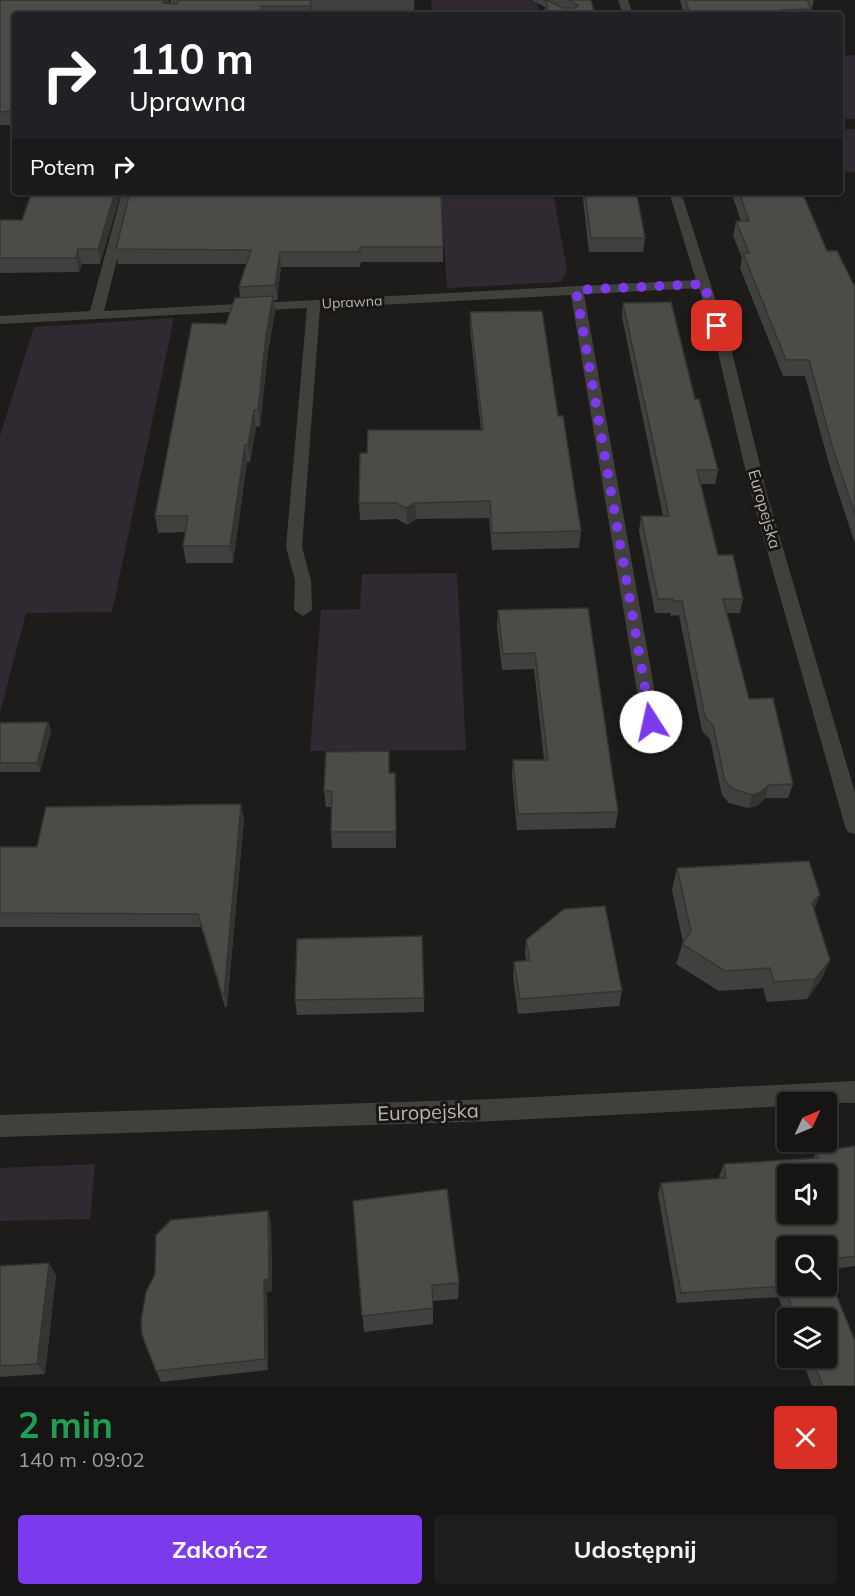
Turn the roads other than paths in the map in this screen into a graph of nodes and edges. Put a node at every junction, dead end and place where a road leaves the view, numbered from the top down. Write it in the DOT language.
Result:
graph roads {
  1 [pos="536,0"];
  2 [pos="563,12"];
  3 [pos="127,195"];
  4 [pos="676,195"];
  5 [pos="704,284"];
  6 [pos="576,290"];
  7 [pos="314,304"];
  8 [pos="96,315"];
  9 [pos="0,320"];
  10 [pos="303,610"];
  11 [pos="651,722"];
  12 [pos="855,826"];
  13 [pos="855,1092"];
  14 [pos="0,1126"];
  1 -- 2 [label="street"];
  3 -- 8 [label="street"];
  4 -- 5 [label="street, Europejska"];
  5 -- 6 [label="street, Uprawna"];
  5 -- 12 [label="street, Europejska"];
  6 -- 7 [label="street, Uprawna"];
  6 -- 11 [label="street"];
  7 -- 8 [label="street, Uprawna"];
  7 -- 10 [label="street"];
  8 -- 9 [label="street, Uprawna"];
  13 -- 14 [label="street, Europejska"];
}
